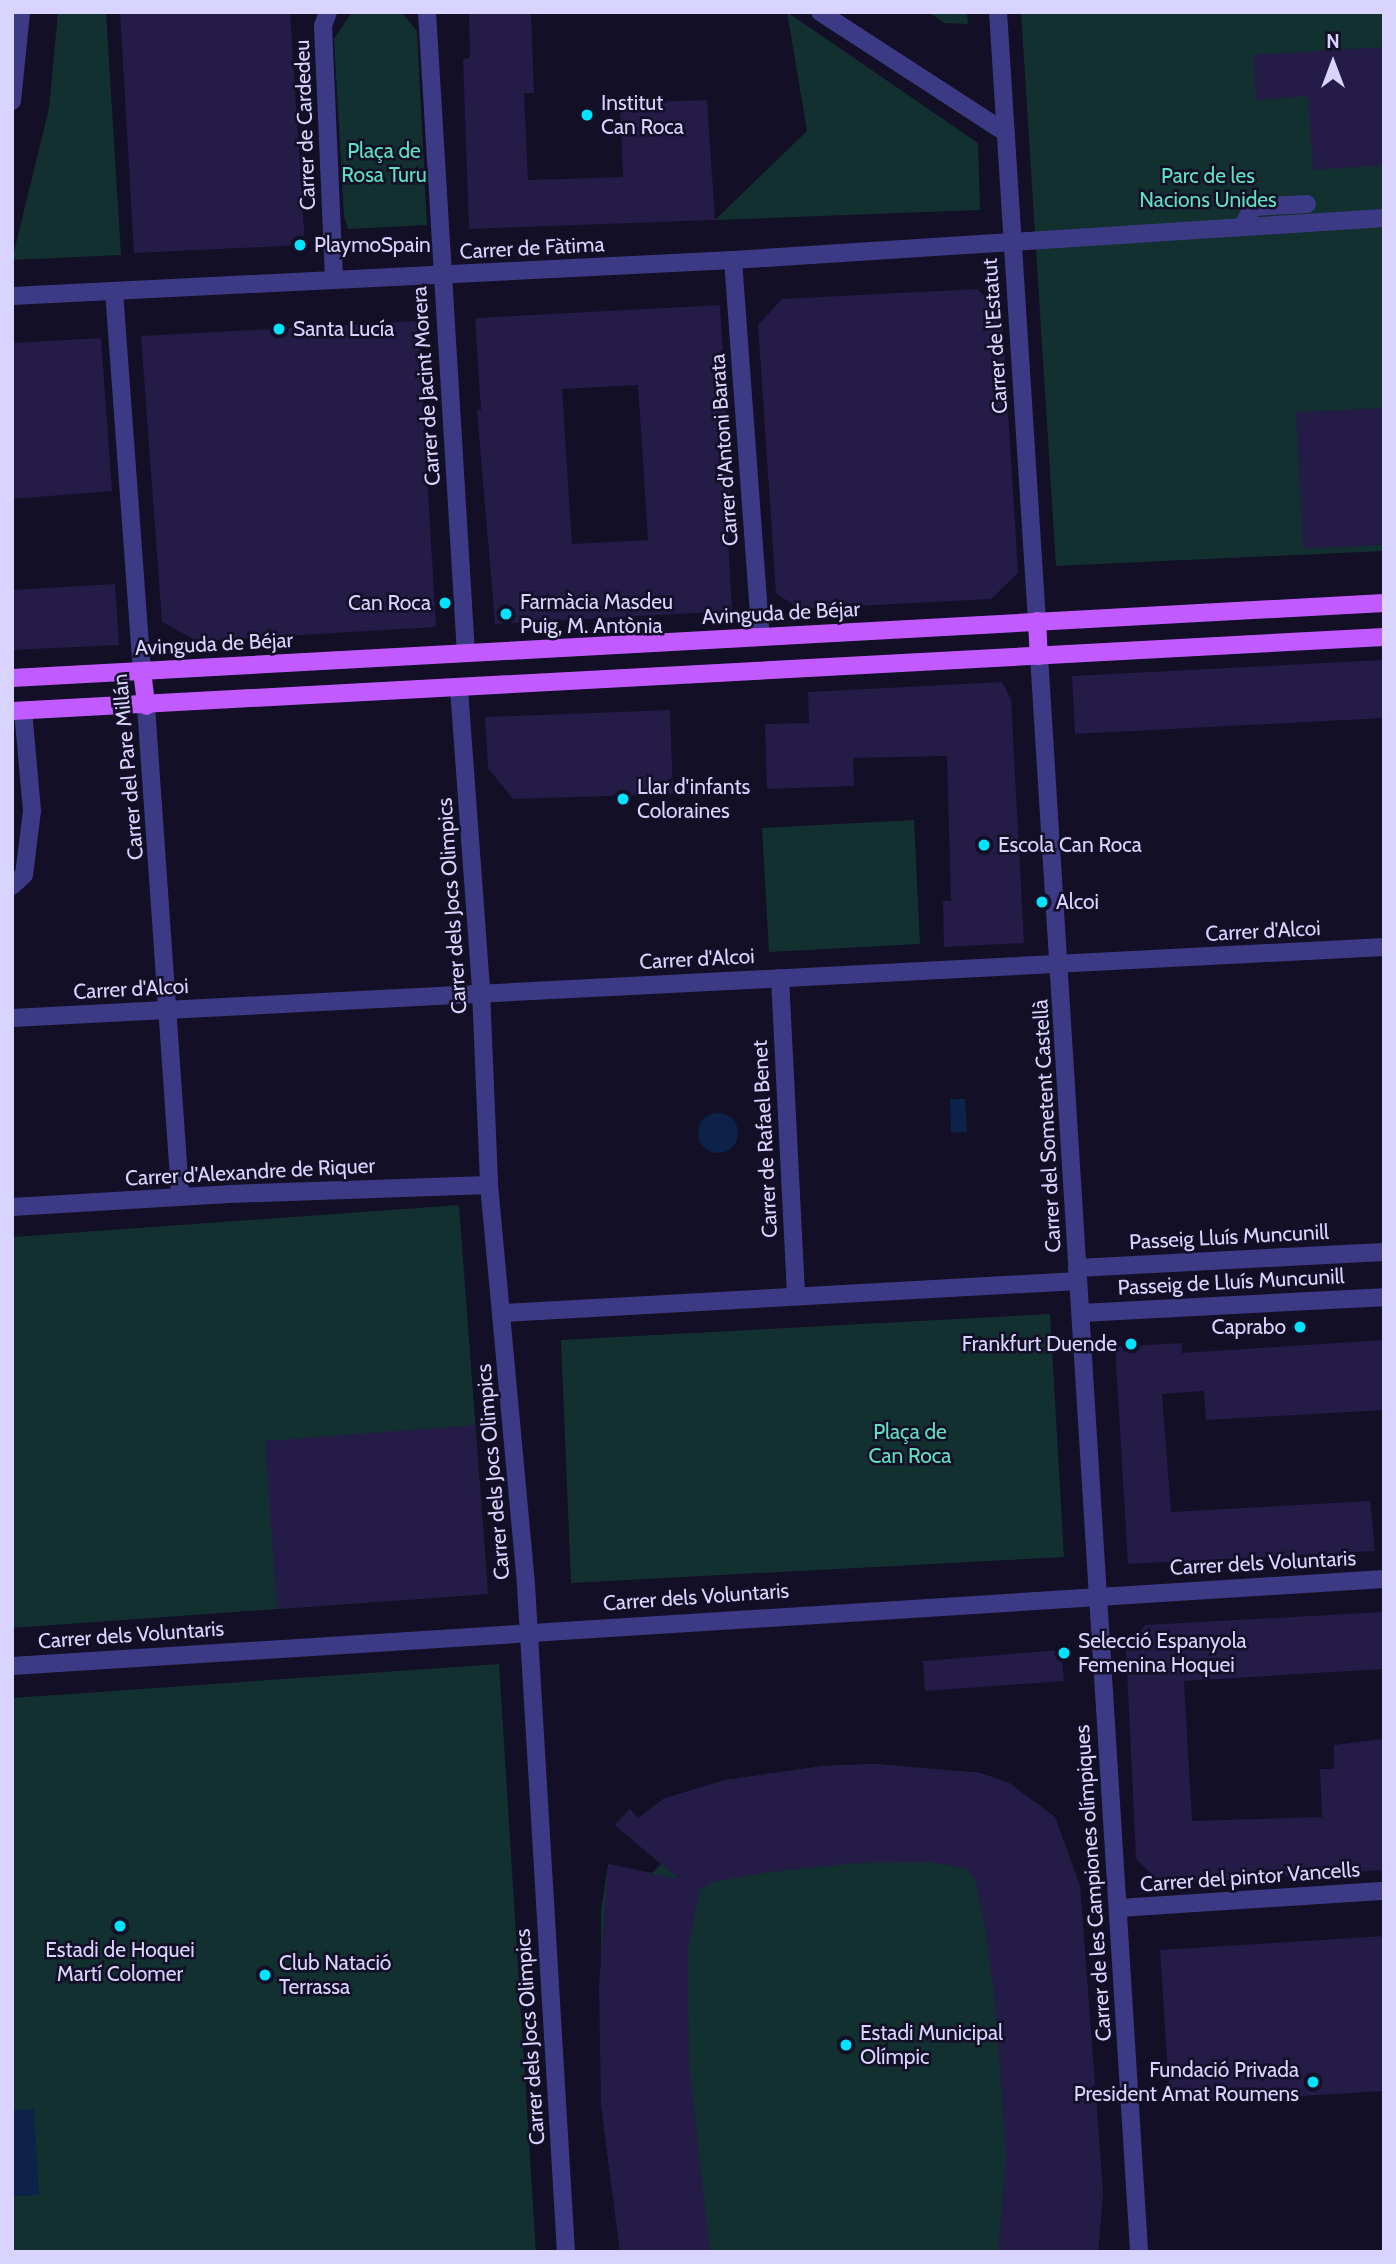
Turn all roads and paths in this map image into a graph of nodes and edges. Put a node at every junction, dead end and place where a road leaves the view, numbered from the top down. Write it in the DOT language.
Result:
graph roads {
  1 [pos="21,12"];
  2 [pos="328,12"];
  3 [pos="416,12"];
  4 [pos="427,12"];
  5 [pos="820,12"];
  6 [pos="998,12"];
  7 [pos="428,33"];
  8 [pos="12,101"];
  9 [pos="1005,132"];
  10 [pos="1307,204"];
  11 [pos="1384,218"];
  12 [pos="1243,227"];
  13 [pos="1012,242"];
  14 [pos="733,260"];
  15 [pos="442,275"];
  16 [pos="334,279"];
  17 [pos="114,291"];
  18 [pos="12,296"];
  19 [pos="1384,603"];
  20 [pos="1037,621"];
  21 [pos="761,637"];
  22 [pos="1384,637"];
  23 [pos="466,653"];
  24 [pos="1039,656"];
  25 [pos="142,671"];
  26 [pos="12,678"];
  27 [pos="459,689"];
  28 [pos="146,706"];
  29 [pos="18,711"];
  30 [pos="16,879"];
  31 [pos="1384,947"];
  32 [pos="1061,965"];
  33 [pos="780,978"];
  34 [pos="481,991"];
  35 [pos="170,1010"];
  36 [pos="12,1018"];
  37 [pos="489,1185"];
  38 [pos="180,1196"];
  39 [pos="12,1208"];
  40 [pos="1384,1252"];
  41 [pos="1078,1275"];
  42 [pos="796,1297"];
  43 [pos="1384,1297"];
  44 [pos="503,1313"];
  45 [pos="1081,1313"];
  46 [pos="1384,1579"];
  47 [pos="1097,1595"];
  48 [pos="526,1631"];
  49 [pos="12,1667"];
  50 [pos="1384,1891"];
  51 [pos="1119,1908"];
  52 [pos="566,2252"];
  53 [pos="1139,2252"];
  1 -- 8 [label="street"];
  2 -- 16 [label="street, Carrer de Cardedeu"];
  3 -- 7 [label="street"];
  4 -- 7 [label="street, Carrer de Jacint Morera"];
  5 -- 9 [label="street"];
  6 -- 9 [label="street, Carrer de l'Estatut"];
  7 -- 15 [label="street, Carrer de Jacint Morera"];
  9 -- 13 [label="street, Carrer de l'Estatut"];
  10 -- 12 [label="street"];
  11 -- 12 [label="street, Carrer de Fàtima"];
  12 -- 13 [label="street, Carrer de Fàtima"];
  13 -- 14 [label="street, Carrer de Fàtima"];
  13 -- 20 [label="street, Carrer de l'Estatut"];
  14 -- 15 [label="street, Carrer de Fàtima"];
  14 -- 21 [label="street, Carrer d'Antoni Barata"];
  15 -- 16 [label="street, Carrer de Fàtima"];
  15 -- 23 [label="street, Carrer de Jacint Morera"];
  16 -- 17 [label="street, Carrer de Fàtima"];
  17 -- 18 [label="street, Carrer de Fàtima"];
  17 -- 25 [label="street, Carrer del Pare Millán"];
  19 -- 20 [label="main road, Avinguda de Béjar"];
  20 -- 21 [label="main road, Avinguda de Béjar"];
  20 -- 24 [label="main road, Carrer de l'Estatut"];
  21 -- 23 [label="main road, Avinguda de Béjar"];
  22 -- 24 [label="main road"];
  23 -- 25 [label="main road, Avinguda de Béjar"];
  24 -- 27 [label="main road"];
  24 -- 32 [label="street, Carrer del Sometent Castellà"];
  25 -- 26 [label="main road, Avinguda de Béjar"];
  25 -- 28 [label="main road, Carrer del Pare Millán"];
  27 -- 28 [label="main road"];
  27 -- 34 [label="street, Carrer dels Jocs Olimpics"];
  28 -- 29 [label="main road"];
  28 -- 35 [label="street, Carrer del Pare Millán"];
  29 -- 30 [label="street"];
  31 -- 32 [label="street, Carrer d'Alcoi"];
  32 -- 33 [label="street, Carrer d'Alcoi"];
  32 -- 41 [label="street, Carrer del Sometent Castellà"];
  33 -- 34 [label="street, Carrer d'Alcoi"];
  33 -- 42 [label="street, Carrer de Rafael Benet"];
  34 -- 35 [label="street, Carrer d'Alcoi"];
  34 -- 37 [label="street, Carrer dels Jocs Olimpics"];
  35 -- 36 [label="street, Carrer d'Alcoi"];
  35 -- 38 [label="street, Carrer del Pare Millán"];
  37 -- 38 [label="street, Carrer d'Alexandre de Riquer"];
  37 -- 44 [label="street, Carrer dels Jocs Olimpics"];
  38 -- 39 [label="street, Carrer d'Alexandre de Riquer"];
  40 -- 41 [label="street, Passeig Lluís Muncunill"];
  41 -- 42 [label="street"];
  41 -- 45 [label="street, Carrer del Sometent Castellà"];
  42 -- 44 [label="street"];
  43 -- 45 [label="street, Passeig de Lluís Muncunill"];
  44 -- 48 [label="street, Carrer dels Jocs Olimpics"];
  45 -- 47 [label="street, Carrer del Sometent Castellà"];
  46 -- 47 [label="street, Carrer dels Voluntaris"];
  47 -- 48 [label="street, Carrer dels Voluntaris"];
  47 -- 51 [label="street, Carrer de les Campiones olímpiques"];
  48 -- 49 [label="street, Carrer dels Voluntaris"];
  48 -- 52 [label="street, Carrer dels Jocs Olimpics"];
  50 -- 51 [label="street, Carrer del pintor Vancells"];
  51 -- 53 [label="street, Carrer de les Campiones olímpiques"];
}
